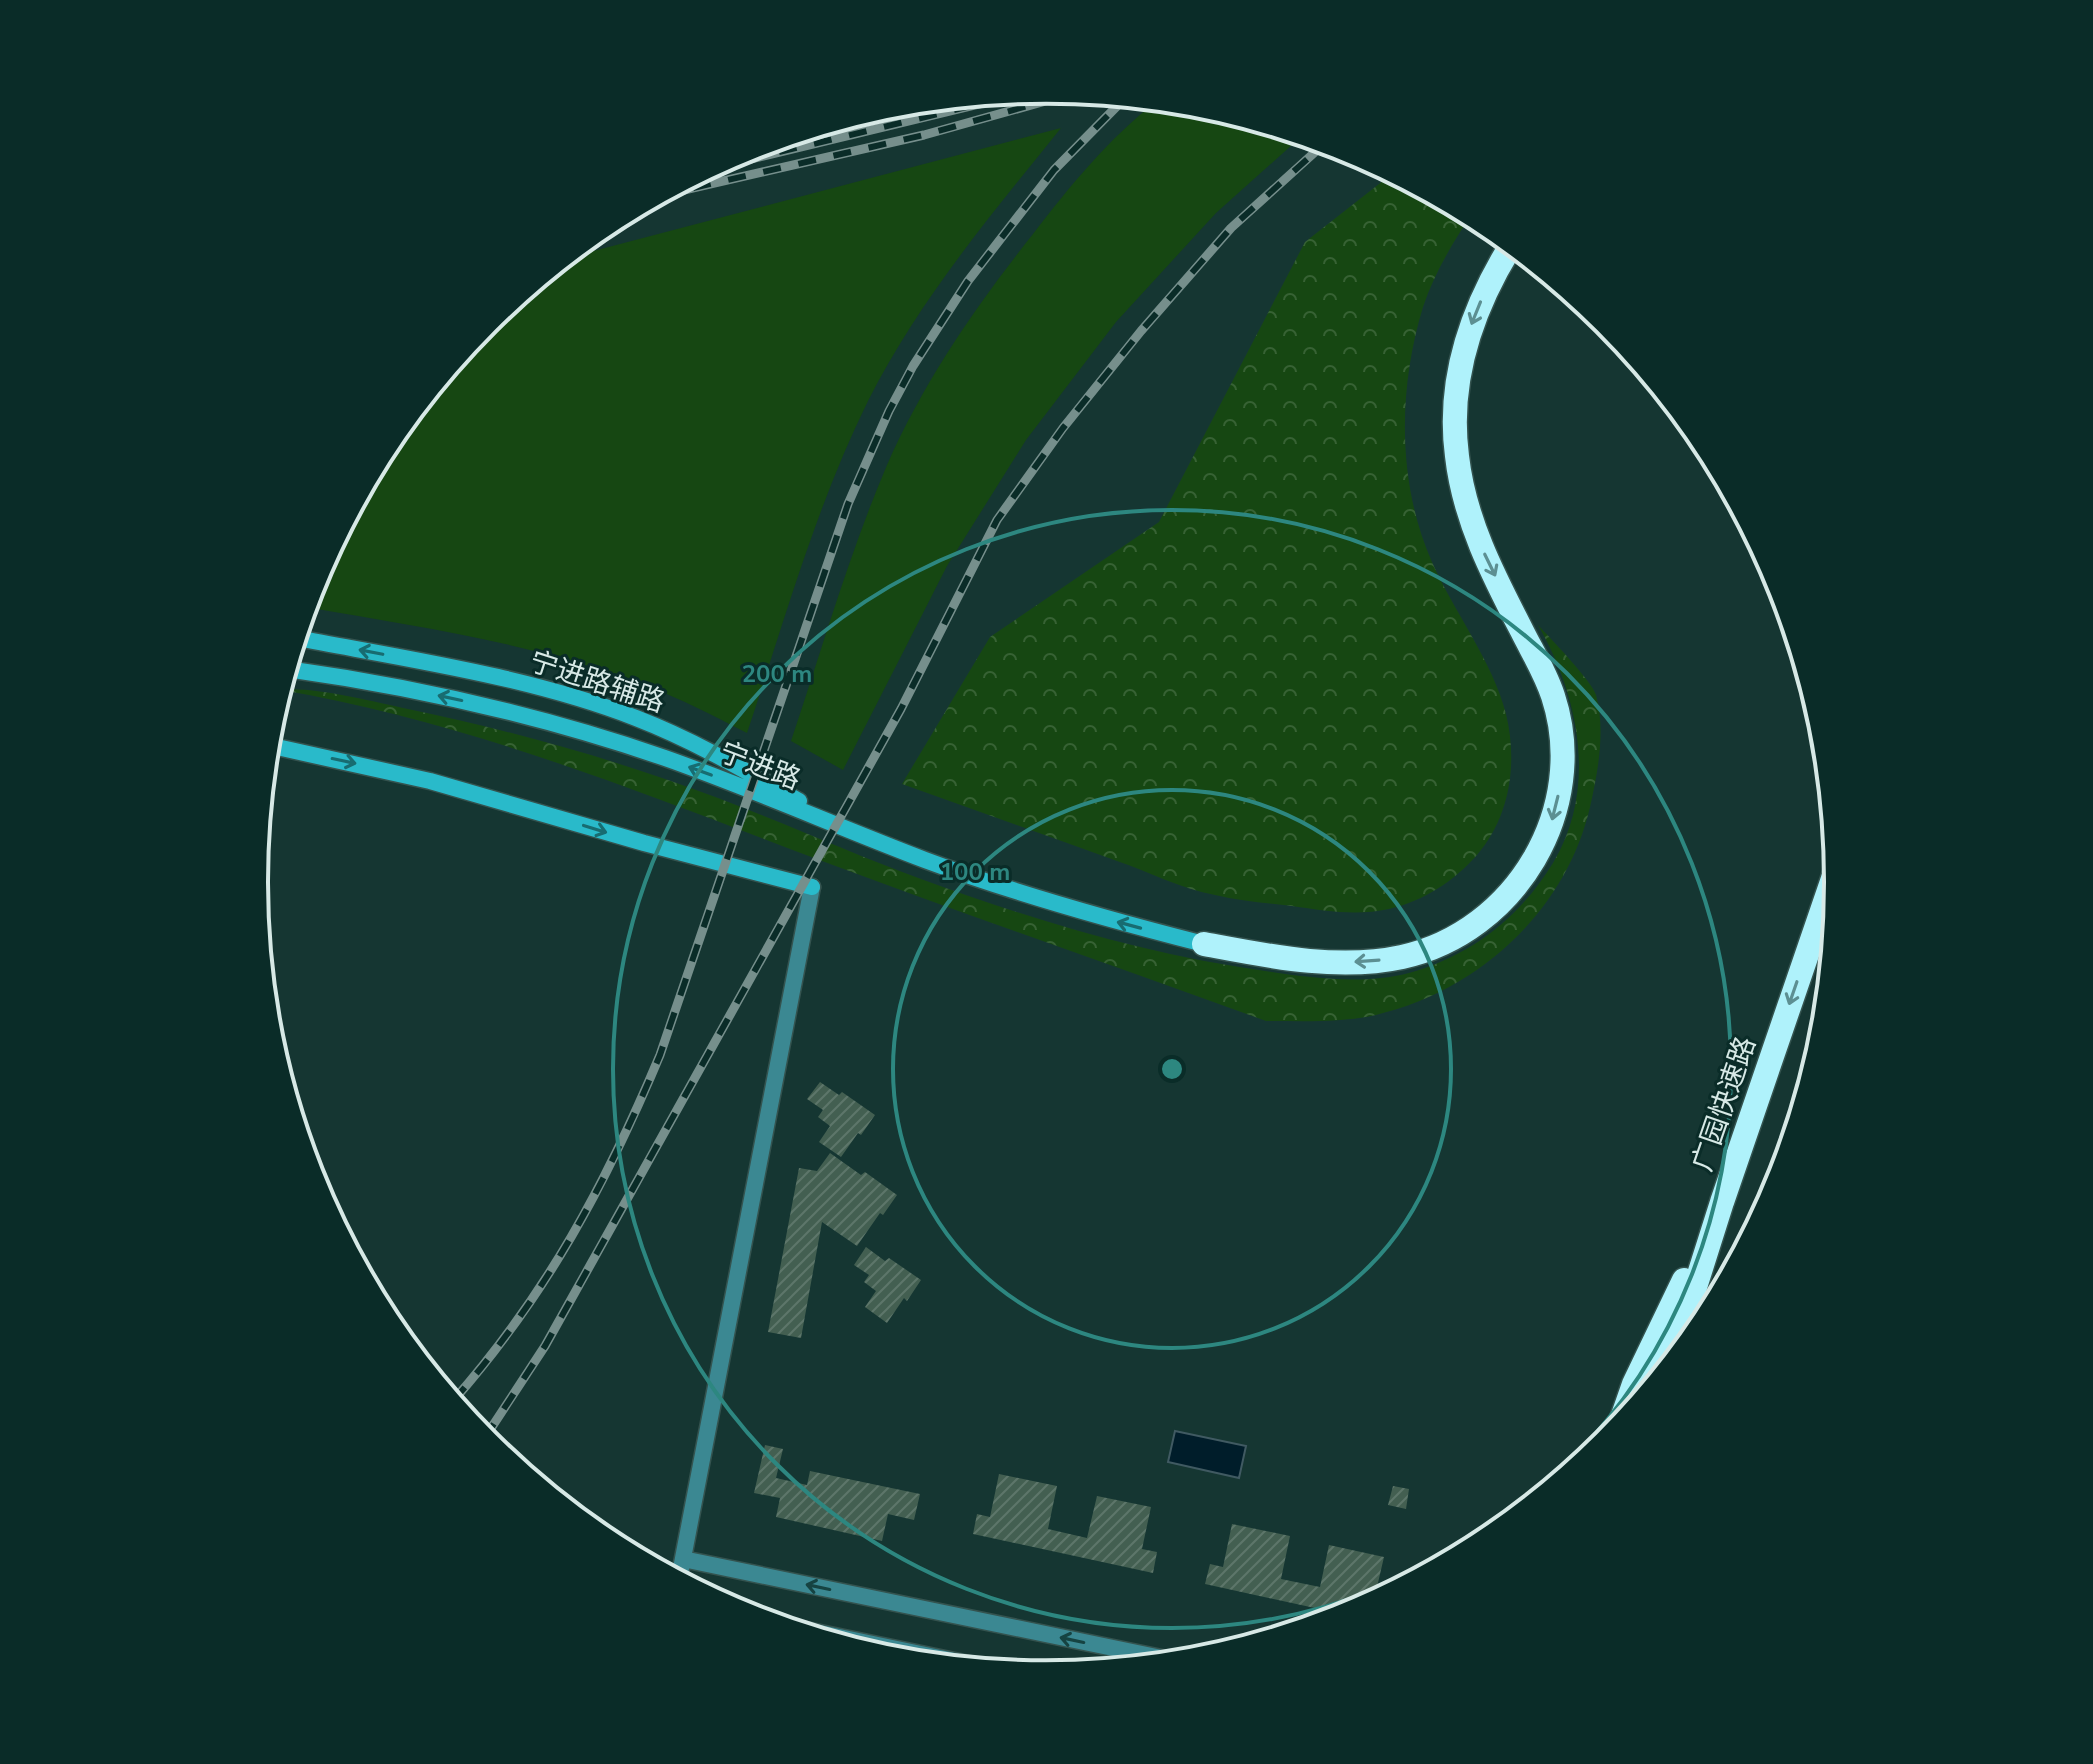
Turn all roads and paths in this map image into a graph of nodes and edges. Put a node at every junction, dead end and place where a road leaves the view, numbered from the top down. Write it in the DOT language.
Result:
graph roads {
  1 [pos="1506,254"];
  2 [pos="308,640"];
  3 [pos="298,671"];
  4 [pos="280,748"];
  5 [pos="860,835"];
  6 [pos="1824,906"];
  7 [pos="1204,944"];
  8 [pos="1722,1202"];
  9 [pos="1681,1331"];
  10 [pos="1630,1396"];
  11 [pos="683,1559"];
  12 [pos="681,1569"];
  13 [pos="1141,1654"];
  1 -- 7 [label="highway, one-way"];
  5 -- 2 [label="street, 宁进路辅路, one-way"];
  5 -- 3 [label="street, 宁进路, one-way"];
  4 -- 11 [label="street, one-way"];
  7 -- 5 [label="street, 宁进路, one-way"];
  6 -- 8 [label="highway, 广园快速路, one-way"];
  8 -- 9 [label="highway, 广园快速路"];
  8 -- 10 [label="highway"];
  11 -- 12 [label="street"];
  13 -- 11 [label="street, one-way"];
}
